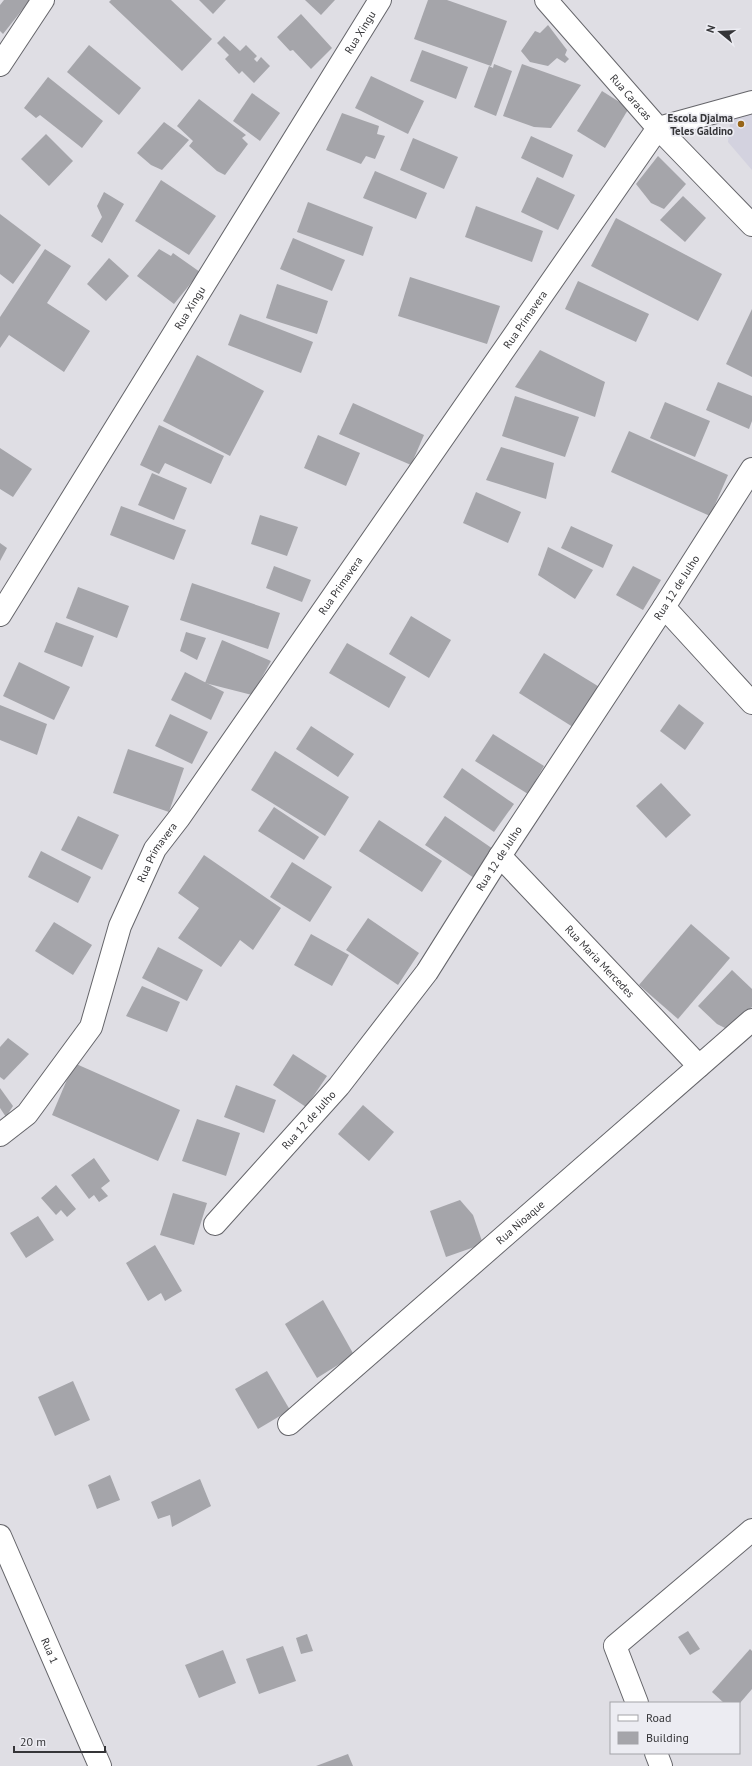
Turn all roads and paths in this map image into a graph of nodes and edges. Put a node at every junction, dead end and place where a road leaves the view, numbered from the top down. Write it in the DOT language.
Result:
graph roads {
  1 [pos="44,0"];
  2 [pos="380,0"];
  3 [pos="546,0"];
  4 [pos="0,65"];
  5 [pos="752,102"];
  6 [pos="658,128"];
  7 [pos="752,225"];
  8 [pos="752,469"];
  9 [pos="664,607"];
  10 [pos="0,616"];
  11 [pos="752,703"];
  12 [pos="500,856"];
  13 [pos="752,1020"];
  14 [pos="699,1066"];
  15 [pos="0,1135"];
  16 [pos="215,1224"];
  17 [pos="289,1424"];
  18 [pos="752,1530"];
  19 [pos="0,1536"];
  20 [pos="637,1702"];
  21 [pos="656,1754"];
  22 [pos="100,1766"];
  23 [pos="661,1766"];
  1 -- 4 [label="street"];
  2 -- 10 [label="street, Rua Xingu"];
  3 -- 6 [label="street, Rua Caracas"];
  5 -- 6 [label="street"];
  6 -- 7 [label="street, Rua Caracas"];
  6 -- 15 [label="street, Rua Primavera"];
  8 -- 9 [label="street, Rua 12 de Julho"];
  9 -- 11 [label="street"];
  9 -- 12 [label="street, Rua 12 de Julho"];
  12 -- 14 [label="street, Rua Maria Mercedes"];
  12 -- 16 [label="street, Rua 12 de Julho"];
  13 -- 14 [label="street, Rua Nioaque"];
  14 -- 17 [label="street, Rua Nioaque"];
  18 -- 20 [label="street"];
  19 -- 22 [label="street, Rua 1"];
  21 -- 23 [label="street"];
}
